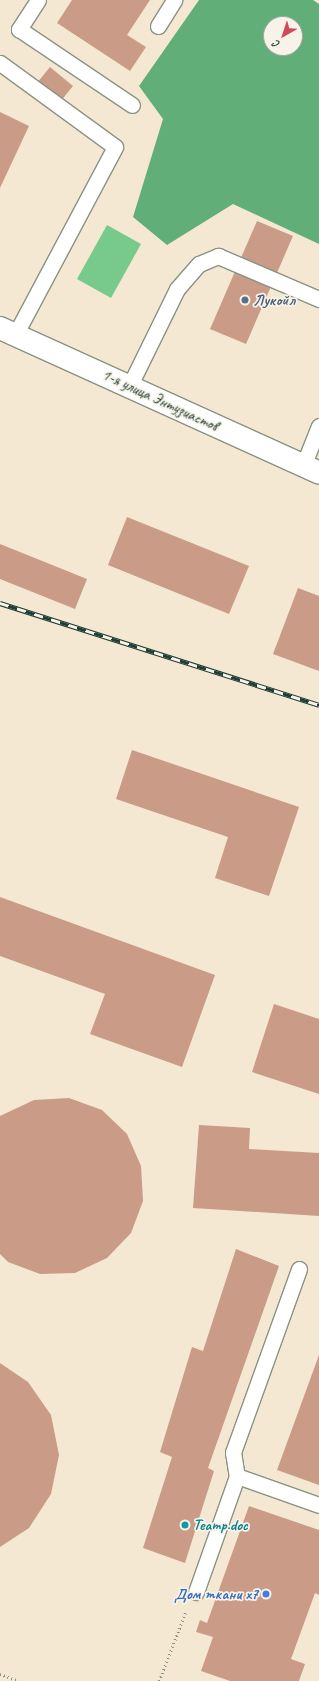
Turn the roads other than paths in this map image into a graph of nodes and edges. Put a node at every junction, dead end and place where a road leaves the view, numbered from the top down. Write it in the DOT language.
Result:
graph roads {
  1 [pos="38,0"];
  2 [pos="174,0"];
  3 [pos="158,26"];
  4 [pos="0,63"];
  5 [pos="132,105"];
  6 [pos="319,298"];
  7 [pos="8,331"];
  8 [pos="130,387"];
  9 [pos="319,426"];
  10 [pos="311,470"];
  11 [pos="299,1268"];
  12 [pos="237,1476"];
  13 [pos="319,1505"];
  14 [pos="196,1592"];
  1 -- 5 [label="lane"];
  2 -- 3 [label="lane"];
  4 -- 7 [label="lane"];
  6 -- 8 [label="lane"];
  7 -- 8 [label="street, 1-я улица Энтузиастов"];
  8 -- 10 [label="street, 1-я улица Энтузиастов"];
  9 -- 10 [label="lane"];
  11 -- 12 [label="lane"];
  12 -- 13 [label="lane"];
  12 -- 14 [label="lane"];
}
